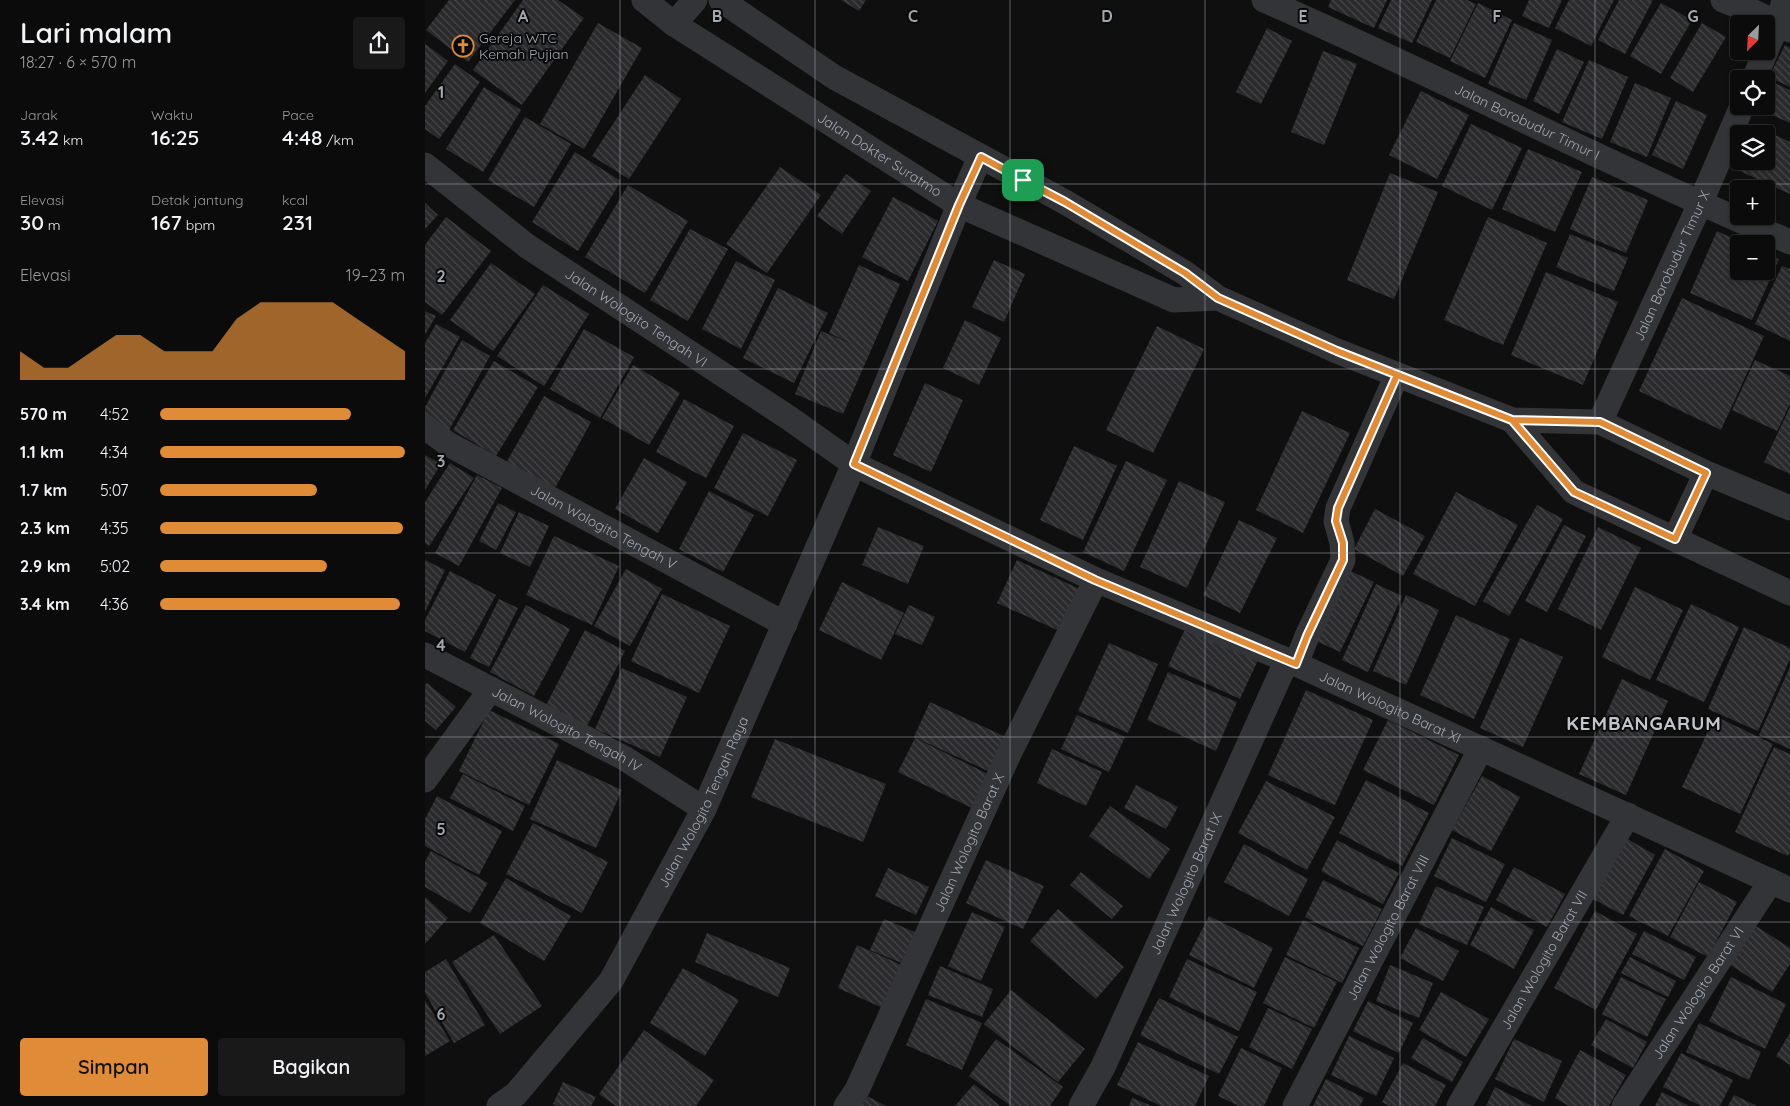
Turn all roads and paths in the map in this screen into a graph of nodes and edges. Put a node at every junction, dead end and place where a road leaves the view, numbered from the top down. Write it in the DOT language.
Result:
graph roads {
  1 [pos="644,0"];
  2 [pos="695,0"];
  3 [pos="721,0"];
  4 [pos="1264,0"];
  5 [pos="1723,0"];
  6 [pos="1784,0"];
  7 [pos="674,24"];
  8 [pos="1784,27"];
  9 [pos="1775,39"];
  10 [pos="1738,115"];
  11 [pos="981,157"];
  12 [pos="425,165"];
  13 [pos="1699,204"];
  14 [pos="959,205"];
  15 [pos="1790,242"];
  16 [pos="1218,298"];
  17 [pos="1397,375"];
  18 [pos="1512,420"];
  19 [pos="1600,422"];
  20 [pos="425,427"];
  21 [pos="854,464"];
  22 [pos="1706,473"];
  23 [pos="1790,508"];
  24 [pos="1675,539"];
  25 [pos="1095,580"];
  26 [pos="1790,593"];
  27 [pos="785,624"];
  28 [pos="425,655"];
  29 [pos="1291,662"];
  30 [pos="491,689"];
  31 [pos="1481,748"];
  32 [pos="425,780"];
  33 [pos="704,809"];
  34 [pos="1628,815"];
  35 [pos="1780,885"];
  36 [pos="499,1106"];
  37 [pos="846,1106"];
  38 [pos="1081,1106"];
  39 [pos="1295,1106"];
  40 [pos="1459,1106"];
  41 [pos="1624,1106"];
  1 -- 7 [label="street, Jalan Dokter Suratmo"];
  2 -- 7 [label="street"];
  3 -- 11 [label="street, Jalan Dokter Suratmo"];
  4 -- 13 [label="street, Jalan Borobudur Timur I"];
  5 -- 8 [label="street"];
  6 -- 8 [label="street"];
  7 -- 14 [label="street, Jalan Dokter Suratmo"];
  8 -- 9 [label="street"];
  10 -- 13 [label="street, Jalan Borobudur Timur X"];
  11 -- 14 [label="street, Jalan Wologito Tengah Raya"];
  11 -- 16 [label="street, Jalan Dokter Suratmo"];
  12 -- 21 [label="street, Jalan Wologito Tengah VI"];
  13 -- 15 [label="street, Jalan Borobudur Timur I"];
  13 -- 19 [label="street, Jalan Borobudur Timur X"];
  14 -- 16 [label="street, Jalan Dokter Suratmo"];
  14 -- 21 [label="street, Jalan Wologito Tengah Raya"];
  16 -- 17 [label="street, Jalan Dokter Suratmo"];
  17 -- 18 [label="street, Jalan Dokter Suratmo"];
  17 -- 29 [label="street, Jalan Wologito Barat IX"];
  18 -- 19 [label="street, Jalan Dokter Suratmo"];
  18 -- 24 [label="street, Jalan Dokter Suratmo"];
  19 -- 22 [label="street, Jalan Dokter Suratmo"];
  20 -- 27 [label="street, Jalan Wologito Tengah V"];
  21 -- 25 [label="street, Jalan Wologito Barat XI"];
  21 -- 27 [label="street, Jalan Wologito Tengah Raya"];
  22 -- 23 [label="street, Jalan Dokter Suratmo"];
  22 -- 24 [label="street"];
  24 -- 26 [label="street, Jalan Dokter Suratmo"];
  25 -- 29 [label="street, Jalan Wologito Barat XI"];
  25 -- 37 [label="street, Jalan Wologito Barat X"];
  27 -- 33 [label="street, Jalan Wologito Tengah Raya"];
  28 -- 30 [label="street, Jalan Wologito Tengah IV"];
  29 -- 31 [label="street, Jalan Wologito Barat XI"];
  29 -- 38 [label="street, Jalan Wologito Barat IX"];
  30 -- 32 [label="street"];
  30 -- 33 [label="street, Jalan Wologito Tengah IV"];
  31 -- 34 [label="street, Jalan Wologito Barat XI"];
  31 -- 39 [label="street, Jalan Wologito Barat VIII"];
  33 -- 36 [label="street, Jalan Wologito Tengah Raya"];
  34 -- 35 [label="street, Jalan Wologito Barat XI"];
  34 -- 40 [label="street, Jalan Wologito Barat VII"];
  35 -- 41 [label="street, Jalan Wologito Barat VI"];
}
